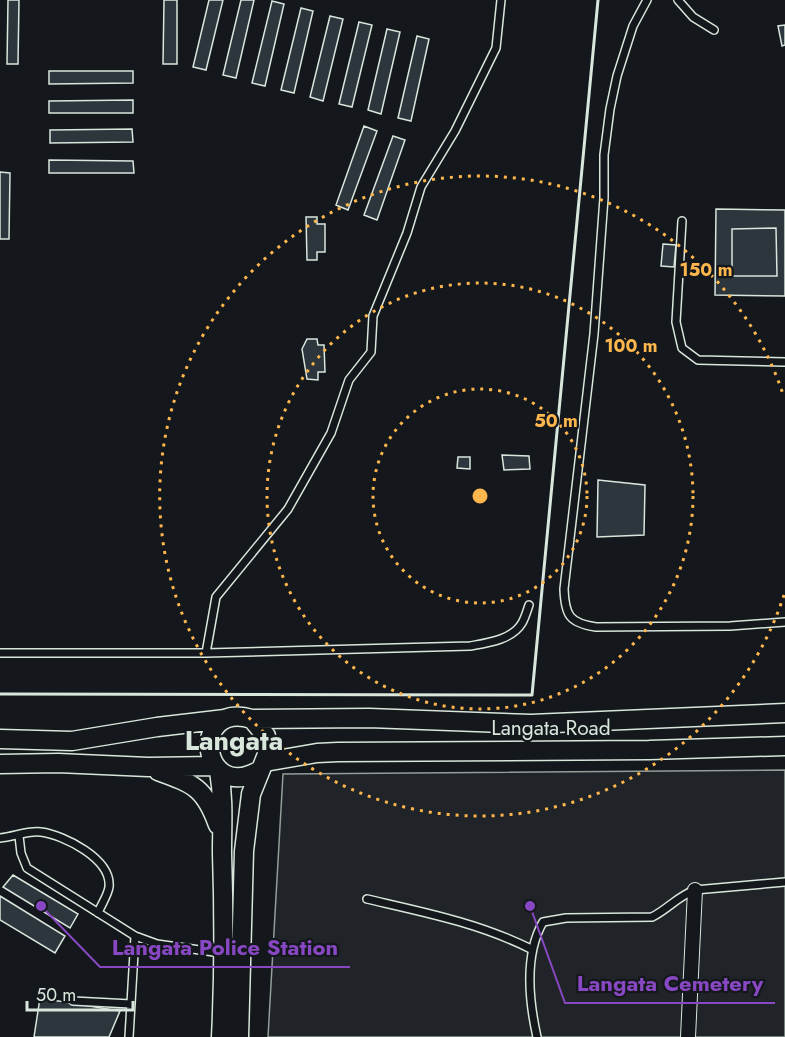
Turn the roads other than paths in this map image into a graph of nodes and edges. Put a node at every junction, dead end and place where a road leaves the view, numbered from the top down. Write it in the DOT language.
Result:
graph roads {
  1 [pos="501,0"];
  2 [pos="647,0"];
  3 [pos="678,0"];
  4 [pos="714,30"];
  5 [pos="682,221"];
  6 [pos="785,362"];
  7 [pos="529,605"];
  8 [pos="785,622"];
  9 [pos="0,653"];
  10 [pos="206,653"];
  11 [pos="785,713"];
  12 [pos="225,719"];
  13 [pos="252,719"];
  14 [pos="0,739"];
  15 [pos="785,746"];
  16 [pos="0,764"];
  17 [pos="262,766"];
  18 [pos="148,767"];
  19 [pos="217,768"];
  20 [pos="19,836"];
  21 [pos="0,838"];
  22 [pos="222,838"];
  23 [pos="785,882"];
  24 [pos="694,890"];
  25 [pos="367,898"];
  26 [pos="98,913"];
  27 [pos="135,936"];
  28 [pos="531,949"];
  29 [pos="224,953"];
  30 [pos="73,1001"];
  31 [pos="131,1004"];
  32 [pos="129,1037"];
  33 [pos="221,1037"];
  34 [pos="239,1037"];
  35 [pos="537,1037"];
  36 [pos="688,1037"];
  1 -- 10 [label="lane"];
  2 -- 8 [label="lane"];
  3 -- 4 [label="lane"];
  5 -- 6 [label="lane"];
  7 -- 10 [label="lane"];
  9 -- 10 [label="lane"];
  11 -- 13 [label="main road, Langata Road"];
  12 -- 13 [label="main road"];
  12 -- 14 [label="main road"];
  12 -- 19 [label="main road"];
  13 -- 17 [label="main road"];
  15 -- 17 [label="main road, Langata Road"];
  16 -- 18 [label="main road"];
  17 -- 19 [label="main road"];
  17 -- 34 [label="main road"];
  18 -- 19 [label="main road"];
  18 -- 22 [label="main road"];
  19 -- 22 [label="main road"];
  20 -- 21 [label="lane"];
  20 -- 26 [label="lane"];
  20 -- 26 [label="lane"];
  22 -- 29 [label="main road"];
  23 -- 24 [label="lane"];
  24 -- 28 [label="lane"];
  24 -- 36 [label="street"];
  25 -- 28 [label="lane"];
  26 -- 27 [label="lane"];
  27 -- 29 [label="lane"];
  27 -- 31 [label="lane"];
  28 -- 35 [label="lane"];
  29 -- 33 [label="main road"];
  30 -- 31 [label="lane"];
  31 -- 32 [label="lane"];
}
